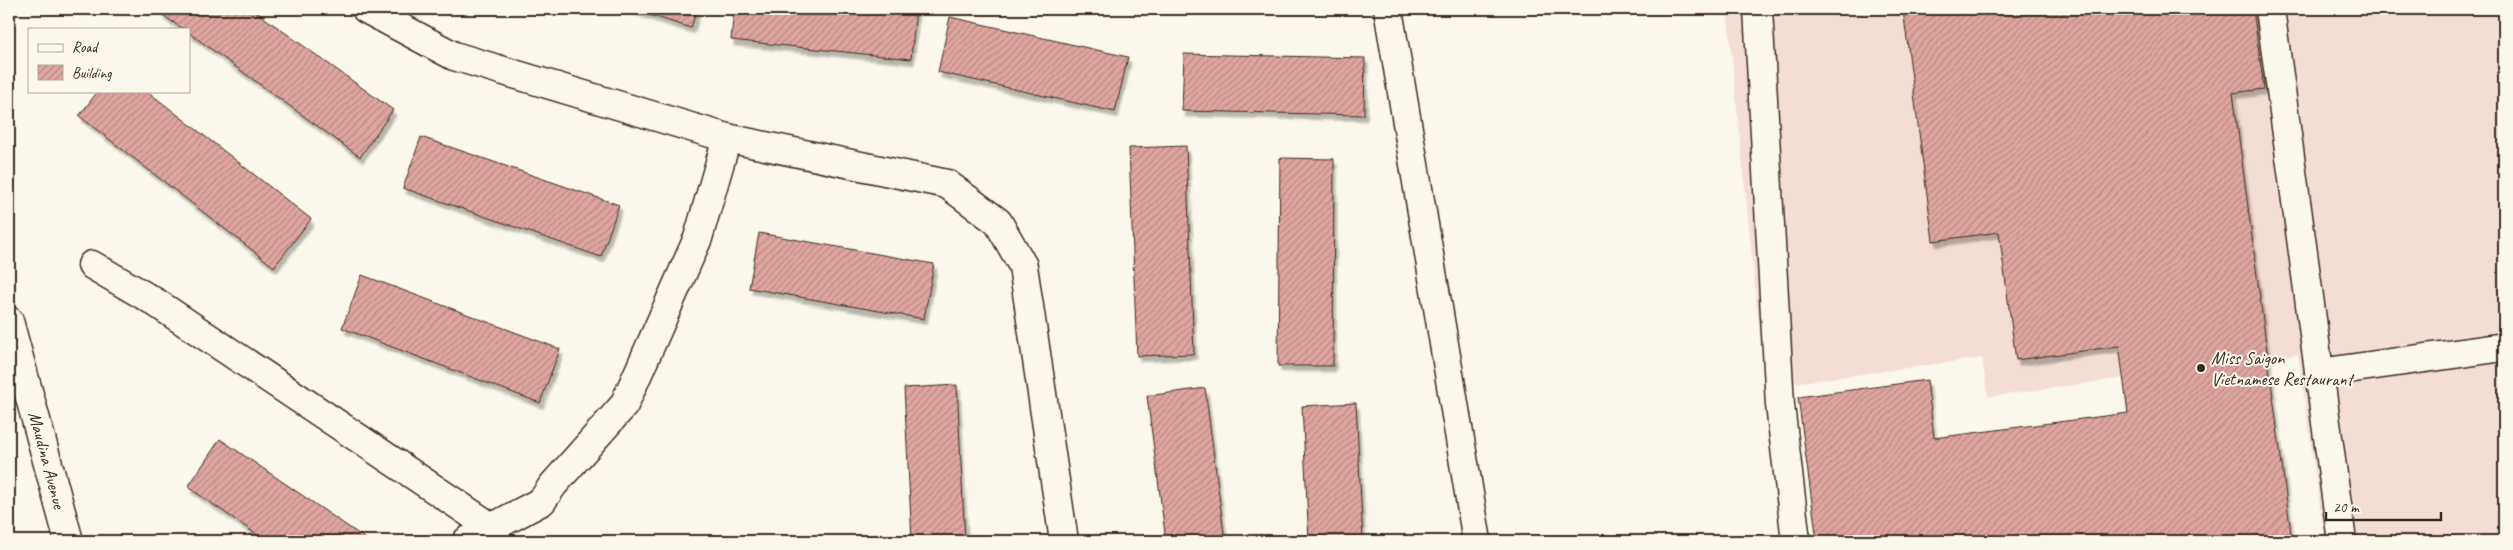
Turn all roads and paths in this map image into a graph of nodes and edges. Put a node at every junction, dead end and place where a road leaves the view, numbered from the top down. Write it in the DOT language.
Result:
graph roads {
  1 [pos="366,9"];
  2 [pos="1388,9"];
  3 [pos="1758,9"];
  4 [pos="2270,9"];
  5 [pos="727,138"];
  6 [pos="92,264"];
  7 [pos="9,321"];
  8 [pos="2504,347"];
  9 [pos="2319,374"];
  10 [pos="491,527"];
  11 [pos="69,541"];
  12 [pos="467,541"];
  13 [pos="1064,541"];
  14 [pos="1477,541"];
  15 [pos="1796,541"];
  16 [pos="2342,541"];
  1 -- 5 [label="street"];
  2 -- 14 [label="street"];
  3 -- 15 [label="street"];
  4 -- 9 [label="street"];
  5 -- 10 [label="street"];
  5 -- 13 [label="street"];
  6 -- 10 [label="street"];
  7 -- 11 [label="street, Maudina Avenue"];
  8 -- 9 [label="street"];
  9 -- 16 [label="street"];
  10 -- 12 [label="street"];
}
